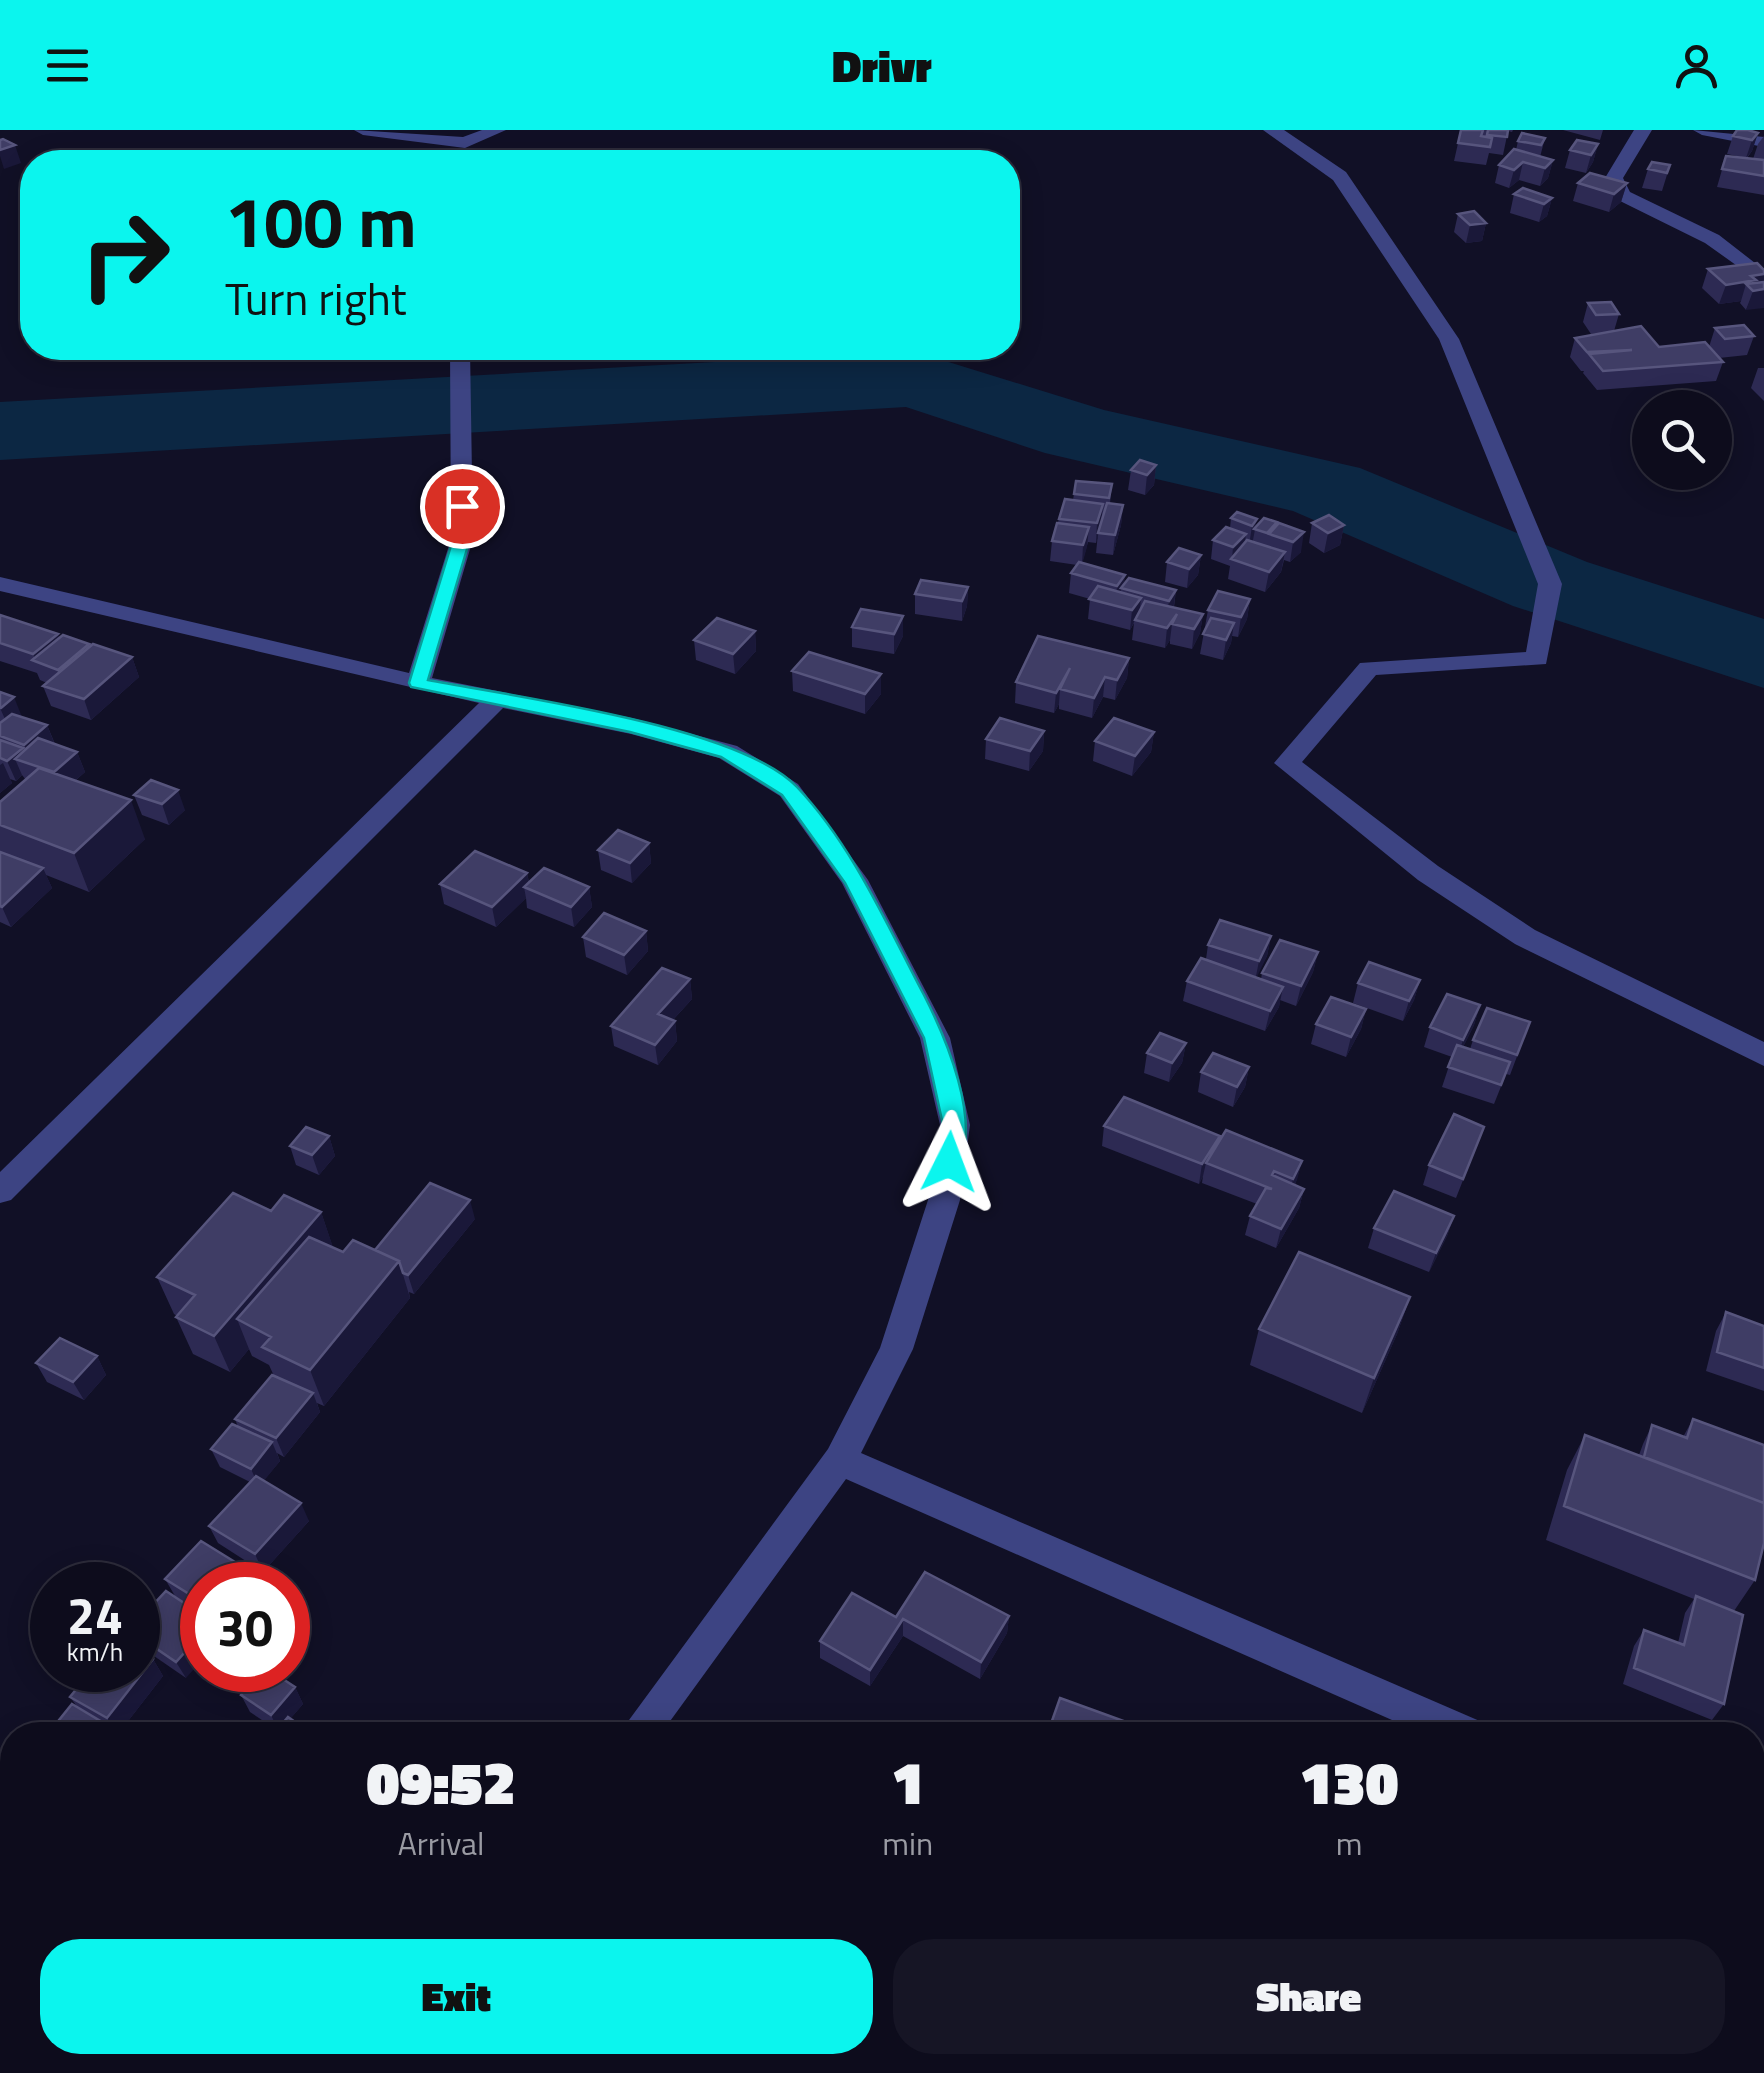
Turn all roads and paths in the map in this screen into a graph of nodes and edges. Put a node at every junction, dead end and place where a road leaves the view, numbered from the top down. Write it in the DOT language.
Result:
graph roads {
  1 [pos="363,130"];
  2 [pos="497,130"];
  3 [pos="1272,130"];
  4 [pos="1643,130"];
  5 [pos="1702,130"];
  6 [pos="1764,142"];
  7 [pos="465,145"];
  8 [pos="1764,279"];
  9 [pos="460,360"];
  10 [pos="0,584"];
  11 [pos="418,683"];
  12 [pos="496,700"];
  13 [pos="1764,1055"];
  14 [pos="0,1191"];
  15 [pos="840,1460"];
  16 [pos="647,1722"];
  17 [pos="1439,1722"];
  1 -- 7 [label="street"];
  2 -- 7 [label="street"];
  3 -- 13 [label="street"];
  4 -- 8 [label="street"];
  5 -- 6 [label="street"];
  9 -- 11 [label="street"];
  10 -- 11 [label="street"];
  11 -- 12 [label="street"];
  12 -- 14 [label="street"];
  12 -- 15 [label="street"];
  15 -- 16 [label="street"];
  15 -- 17 [label="street"];
}
